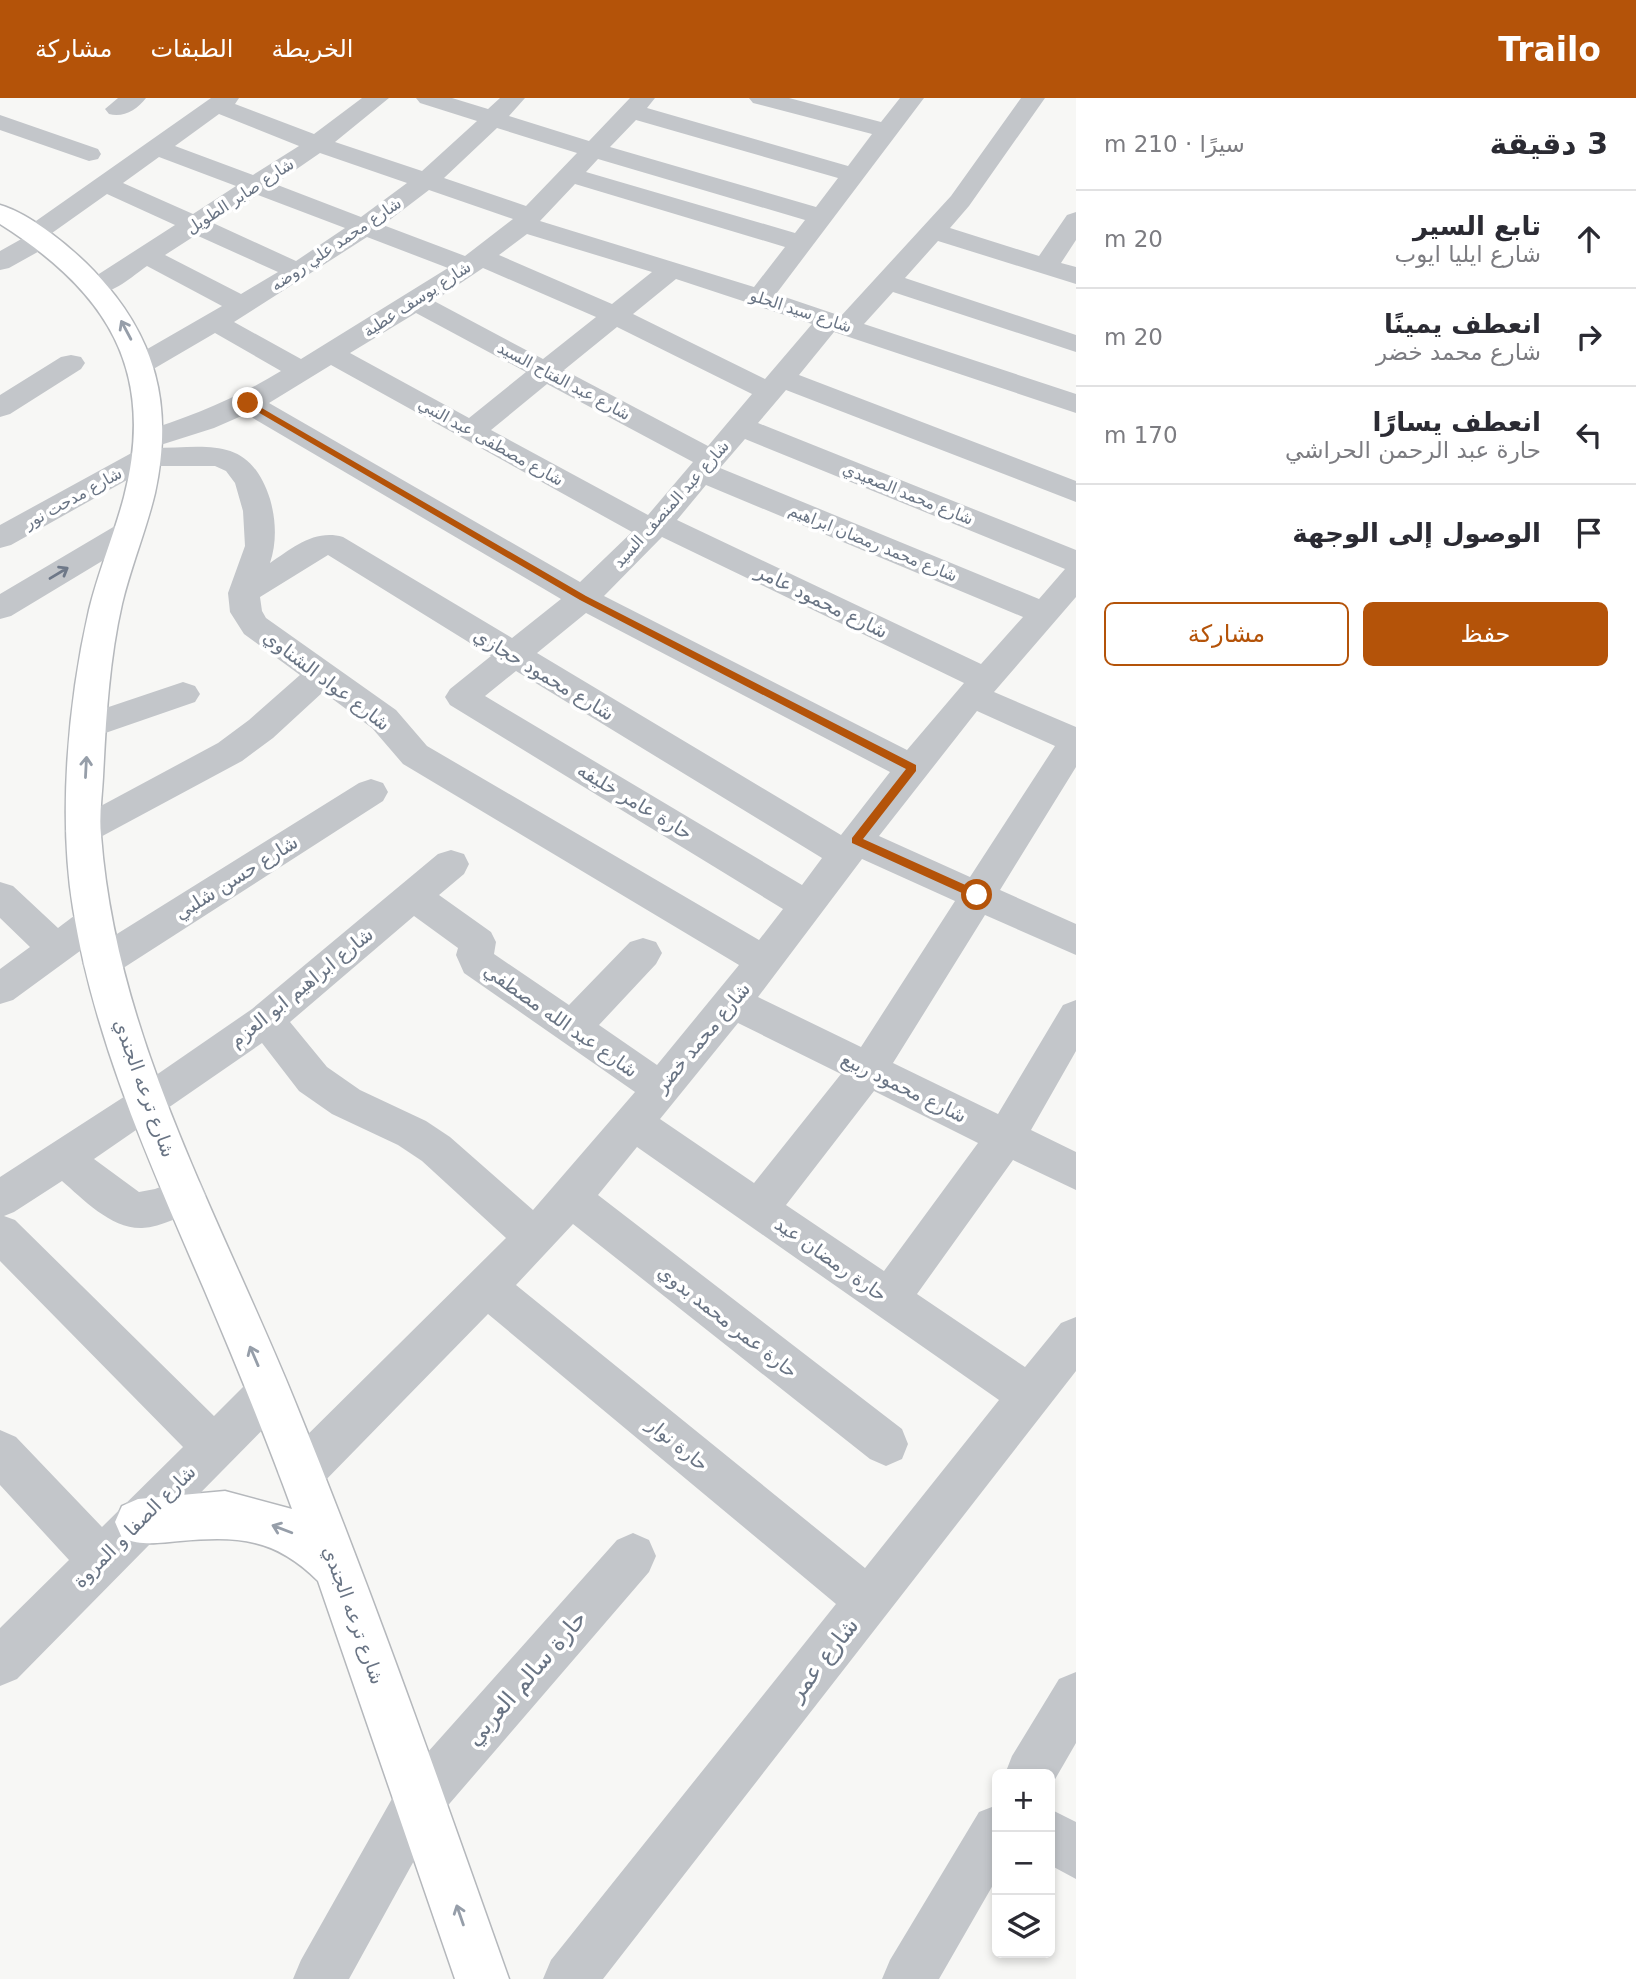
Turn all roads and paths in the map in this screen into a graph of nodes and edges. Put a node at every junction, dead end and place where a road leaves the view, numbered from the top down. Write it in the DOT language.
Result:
graph roads {
  1 [pos="428,98"];
  2 [pos="513,98"];
  3 [pos="761,98"];
  4 [pos="912,98"];
  5 [pos="1033,98"];
  6 [pos="365,100"];
  7 [pos="222,102"];
  8 [pos="794,102"];
  9 [pos="631,103"];
  10 [pos="492,118"];
  11 [pos="0,122"];
  12 [pos="887,131"];
  13 [pos="317,144"];
  14 [pos="156,148"];
  15 [pos="593,150"];
  16 [pos="89,154"];
  17 [pos="853,174"];
  18 [pos="570,175"];
  19 [pos="424,181"];
  20 [pos="105,184"];
  21 [pos="254,187"];
  22 [pos="0,213"];
  23 [pos="822,217"];
  24 [pos="527,220"];
  25 [pos="1076,220"];
  26 [pos="196,225"];
  27 [pos="363,227"];
  28 [pos="933,231"];
  29 [pos="39,236"];
  30 [pos="801,243"];
  31 [pos="148,256"];
  32 [pos="474,261"];
  33 [pos="0,262"];
  34 [pos="1046,266"];
  35 [pos="672,269"];
  36 [pos="297,271"];
  37 [pos="1076,276"];
  38 [pos="887,281"];
  39 [pos="97,286"];
  40 [pos="760,297"];
  41 [pos="415,302"];
  42 [pos="243,306"];
  43 [pos="617,316"];
  44 [pos="215,322"];
  45 [pos="838,323"];
  46 [pos="1076,344"];
  47 [pos="331,354"];
  48 [pos="71,363"];
  49 [pos="141,366"];
  50 [pos="302,371"];
  51 [pos="546,372"];
  52 [pos="775,385"];
  53 [pos="248,403"];
  54 [pos="1076,404"];
  55 [pos="0,408"];
  56 [pos="740,426"];
  57 [pos="471,431"];
  58 [pos="148,448"];
  59 [pos="707,466"];
  60 [pos="1076,492"];
  61 [pos="655,526"];
  62 [pos="126,533"];
  63 [pos="0,538"];
  64 [pos="1076,562"];
  65 [pos="1076,577"];
  66 [pos="244,593"];
  67 [pos="583,598"];
  68 [pos="0,608"];
  69 [pos="1044,613"];
  70 [pos="513,655"];
  71 [pos="322,674"];
  72 [pos="978,687"];
  73 [pos="183,694"];
  74 [pos="462,696"];
  75 [pos="88,727"];
  76 [pos="1076,741"];
  77 [pos="912,768"];
  78 [pos="371,792"];
  79 [pos="83,831"];
  80 [pos="850,848"];
  81 [pos="451,864"];
  82 [pos="977,895"];
  83 [pos="0,896"];
  84 [pos="413,896"];
  85 [pos="807,906"];
  86 [pos="93,922"];
  87 [pos="1076,940"];
  88 [pos="56,949"];
  89 [pos="643,953"];
  90 [pos="764,961"];
  91 [pos="101,963"];
  92 [pos="0,989"];
  93 [pos="732,1002"];
  94 [pos="1076,1016"];
  95 [pos="265,1020"];
  96 [pos="572,1028"];
  97 [pos="868,1069"];
  98 [pos="660,1088"];
  99 [pos="147,1103"];
  100 [pos="632,1122"];
  101 [pos="1006,1137"];
  102 [pos="64,1157"];
  103 [pos="1076,1172"];
  104 [pos="186,1195"];
  105 [pos="570,1198"];
  106 [pos="0,1199"];
  107 [pos="758,1209"];
  108 [pos="0,1233"];
  109 [pos="534,1237"];
  110 [pos="488,1287"];
  111 [pos="889,1299"];
  112 [pos="1076,1337"];
  113 [pos="269,1392"];
  114 [pos="1030,1396"];
  115 [pos="886,1444"];
  116 [pos="213,1446"];
  117 [pos="0,1452"];
  118 [pos="301,1473"];
  119 [pos="138,1522"];
  120 [pos="633,1556"];
  121 [pos="101,1560"];
  122 [pos="338,1567"];
  123 [pos="869,1601"];
  124 [pos="0,1662"];
  125 [pos="1076,1696"];
  126 [pos="1033,1769"];
  127 [pos="420,1799"];
  128 [pos="996,1832"];
  129 [pos="1055,1838"];
  130 [pos="1076,1853"];
  131 [pos="320,1979"];
  132 [pos="482,1979"];
  133 [pos="569,1979"];
  134 [pos="909,1979"];
  1 -- 10 [label="street"];
  2 -- 10 [label="street, شارع محمد علي روضه"];
  3 -- 8 [label="street"];
  4 -- 12 [label="street"];
  5 -- 28 [label="street, شارع عبد المنصف السيد"];
  6 -- 13 [label="street, شارع صابر الطويل"];
  7 -- 13 [label="street, شارع سيد الحلو"];
  7 -- 14 [label="street"];
  8 -- 12 [label="street"];
  9 -- 15 [label="street, شارع يوسف عطية"];
  9 -- 17 [label="street"];
  10 -- 15 [label="street"];
  10 -- 19 [label="street, شارع محمد علي روضه"];
  11 -- 16 [label="street"];
  12 -- 17 [label="street"];
  13 -- 19 [label="street, شارع سيد الحلو"];
  13 -- 21 [label="street, شارع صابر الطويل"];
  14 -- 20 [label="street"];
  14 -- 21 [label="street"];
  15 -- 18 [label="street, شارع يوسف عطية"];
  15 -- 23 [label="street"];
  17 -- 23 [label="street"];
  18 -- 24 [label="street, شارع يوسف عطية"];
  18 -- 30 [label="street"];
  19 -- 24 [label="street, شارع سيد الحلو"];
  19 -- 27 [label="street, شارع محمد علي روضه"];
  20 -- 26 [label="street"];
  20 -- 29 [label="street"];
  21 -- 26 [label="street, شارع صابر الطويل"];
  21 -- 27 [label="street"];
  22 -- 29 [label="main road, شارع ترعه الجندي"];
  23 -- 30 [label="street"];
  24 -- 32 [label="street, شارع يوسف عطية"];
  24 -- 35 [label="street, شارع سيد الحلو"];
  25 -- 34 [label="street"];
  26 -- 31 [label="street, شارع صابر الطويل"];
  26 -- 36 [label="street"];
  27 -- 32 [label="street"];
  27 -- 36 [label="street, شارع محمد علي روضه"];
  28 -- 34 [label="street"];
  28 -- 38 [label="street, شارع عبد المنصف السيد"];
  29 -- 33 [label="street"];
  29 -- 39 [label="main road, شارع ترعه الجندي"];
  30 -- 40 [label="street"];
  31 -- 39 [label="street, شارع صابر الطويل"];
  31 -- 42 [label="street"];
  32 -- 41 [label="street, شارع يوسف عطية"];
  32 -- 43 [label="street"];
  34 -- 37 [label="street"];
  35 -- 40 [label="street, شارع سيد الحلو"];
  35 -- 43 [label="street"];
  36 -- 42 [label="street, شارع محمد علي روضه"];
  38 -- 45 [label="street, شارع عبد المنصف السيد"];
  38 -- 46 [label="street"];
  49 -- 39 [label="main road, شارع ترعه الجندي, one-way"];
  40 -- 45 [label="street, شارع سيد الحلو"];
  41 -- 47 [label="street, شارع يوسف عطية"];
  41 -- 51 [label="street, شارع عبد الفتاح السيد"];
  42 -- 44 [label="street, شارع محمد علي روضه"];
  43 -- 51 [label="street"];
  43 -- 52 [label="street"];
  44 -- 49 [label="street, شارع محمد علي روضه"];
  44 -- 50 [label="street"];
  45 -- 52 [label="street, شارع عبد المنصف السيد"];
  45 -- 54 [label="street, شارع سيد الحلو"];
  47 -- 50 [label="street, شارع يوسف عطية"];
  47 -- 57 [label="street, شارع مصطفى عبد النبي"];
  48 -- 55 [label="street"];
  49 -- 58 [label="main road, شارع ترعه الجندي"];
  50 -- 53 [label="street, شارع يوسف عطية"];
  51 -- 57 [label="street"];
  51 -- 59 [label="street, شارع عبد الفتاح السيد"];
  52 -- 56 [label="street, شارع عبد المنصف السيد"];
  52 -- 60 [label="street"];
  53 -- 58 [label="street, شارع يوسف عطية"];
  53 -- 67 [label="street"];
  56 -- 59 [label="street, شارع عبد المنصف السيد"];
  56 -- 64 [label="street, شارع محمد الصعيدي"];
  57 -- 61 [label="street, شارع مصطفى عبد النبي"];
  58 -- 62 [label="main road, شارع ترعه الجندي"];
  58 -- 63 [label="street, شارع مدحت نور"];
  58 -- 66 [label="street"];
  59 -- 61 [label="street, شارع عبد المنصف السيد"];
  59 -- 69 [label="street, شارع محمد رمضان ابراهيم"];
  61 -- 67 [label="street, شارع عبد المنصف السيد"];
  61 -- 72 [label="street, شارع محمود عامر"];
  68 -- 62 [label="street, one-way"];
  62 -- 75 [label="main road, شارع ترعه الجندي"];
  65 -- 69 [label="street, شارع محمد خضر"];
  66 -- 70 [label="street, شارع محمود حجازي"];
  66 -- 71 [label="street, شارع عواد الشناوي"];
  67 -- 70 [label="street, شارع عبد المنصف السيد"];
  67 -- 77 [label="street"];
  69 -- 72 [label="street, شارع محمد خضر"];
  70 -- 74 [label="street, شارع عبد المنصف السيد"];
  70 -- 80 [label="street, شارع محمود حجازي"];
  71 -- 79 [label="street"];
  71 -- 90 [label="street, شارع عواد الشناوي"];
  72 -- 76 [label="street, شارع محمود عامر"];
  72 -- 77 [label="street, شارع محمد خضر"];
  73 -- 75 [label="street"];
  74 -- 85 [label="street, حارة عامر خليفه"];
  79 -- 75 [label="main road, شارع ترعه الجندي, one-way"];
  76 -- 82 [label="street"];
  77 -- 80 [label="street, شارع محمد خضر"];
  78 -- 91 [label="street, شارع حسن شلبي"];
  79 -- 86 [label="main road, شارع ترعه الجندي"];
  80 -- 82 [label="street, شارع محمود حجازي"];
  80 -- 85 [label="street, شارع محمد خضر"];
  81 -- 84 [label="street, شارع ابراهيم ابو العزم"];
  82 -- 87 [label="street, شارع محمود حجازي"];
  82 -- 97 [label="street"];
  83 -- 88 [label="street"];
  84 -- 95 [label="street, شارع ابراهيم ابو العزم"];
  84 -- 96 [label="street, شارع عبد الله مصطفي"];
  85 -- 90 [label="street, شارع محمد خضر"];
  86 -- 88 [label="street"];
  86 -- 91 [label="main road, شارع ترعه الجندي"];
  88 -- 92 [label="street"];
  89 -- 96 [label="street"];
  90 -- 93 [label="street, شارع محمد خضر"];
  91 -- 99 [label="main road, شارع ترعه الجندي"];
  93 -- 97 [label="street, شارع محمود ربيع"];
  93 -- 98 [label="street, شارع محمد خضر"];
  94 -- 101 [label="street"];
  95 -- 99 [label="street, شارع ابراهيم ابو العزم"];
  95 -- 109 [label="street"];
  96 -- 98 [label="street, شارع عبد الله مصطفي"];
  97 -- 101 [label="street, شارع محمود ربيع"];
  97 -- 107 [label="street"];
  98 -- 100 [label="street, شارع محمد خضر"];
  99 -- 102 [label="street, شارع ابراهيم ابو العزم"];
  99 -- 104 [label="main road, شارع ترعه الجندي"];
  100 -- 105 [label="street, شارع محمد خضر"];
  100 -- 107 [label="street, حارة رمضان عيد"];
  101 -- 103 [label="street, شارع محمود ربيع"];
  101 -- 111 [label="street"];
  102 -- 104 [label="street"];
  102 -- 106 [label="street, شارع ابراهيم ابو العزم"];
  113 -- 104 [label="main road, شارع ترعه الجندي, one-way"];
  105 -- 109 [label="street, شارع محمد خضر"];
  105 -- 115 [label="street, حارة عمر محمد بدوي"];
  107 -- 111 [label="street, حارة رمضان عيد"];
  108 -- 116 [label="street"];
  109 -- 110 [label="street, شارع محمد خضر"];
  110 -- 118 [label="street, شارع محمد خضر"];
  110 -- 123 [label="street, حارة نوار"];
  111 -- 114 [label="street, حارة رمضان عيد"];
  112 -- 114 [label="street, شارع عمر"];
  113 -- 116 [label="street, شارع الصفا و المروة"];
  113 -- 118 [label="main road, شارع ترعه الجندي"];
  114 -- 123 [label="street, شارع عمر"];
  116 -- 119 [label="street, شارع الصفا و المروة"];
  117 -- 121 [label="street"];
  118 -- 122 [label="main road, شارع ترعه الجندي"];
  119 -- 121 [label="street, شارع الصفا و المروة"];
  122 -- 119 [label="main road, one-way"];
  120 -- 127 [label="street, حارة سالم العربي"];
  121 -- 124 [label="street, شارع الصفا و المروة"];
  122 -- 127 [label="main road, شارع ترعه الجندي"];
  123 -- 133 [label="street, شارع عمر"];
  125 -- 126 [label="street"];
  127 -- 131 [label="street, حارة سالم العربي"];
  132 -- 127 [label="main road, شارع ترعه الجندي, one-way"];
  128 -- 134 [label="street"];
  129 -- 130 [label="street"];
}
